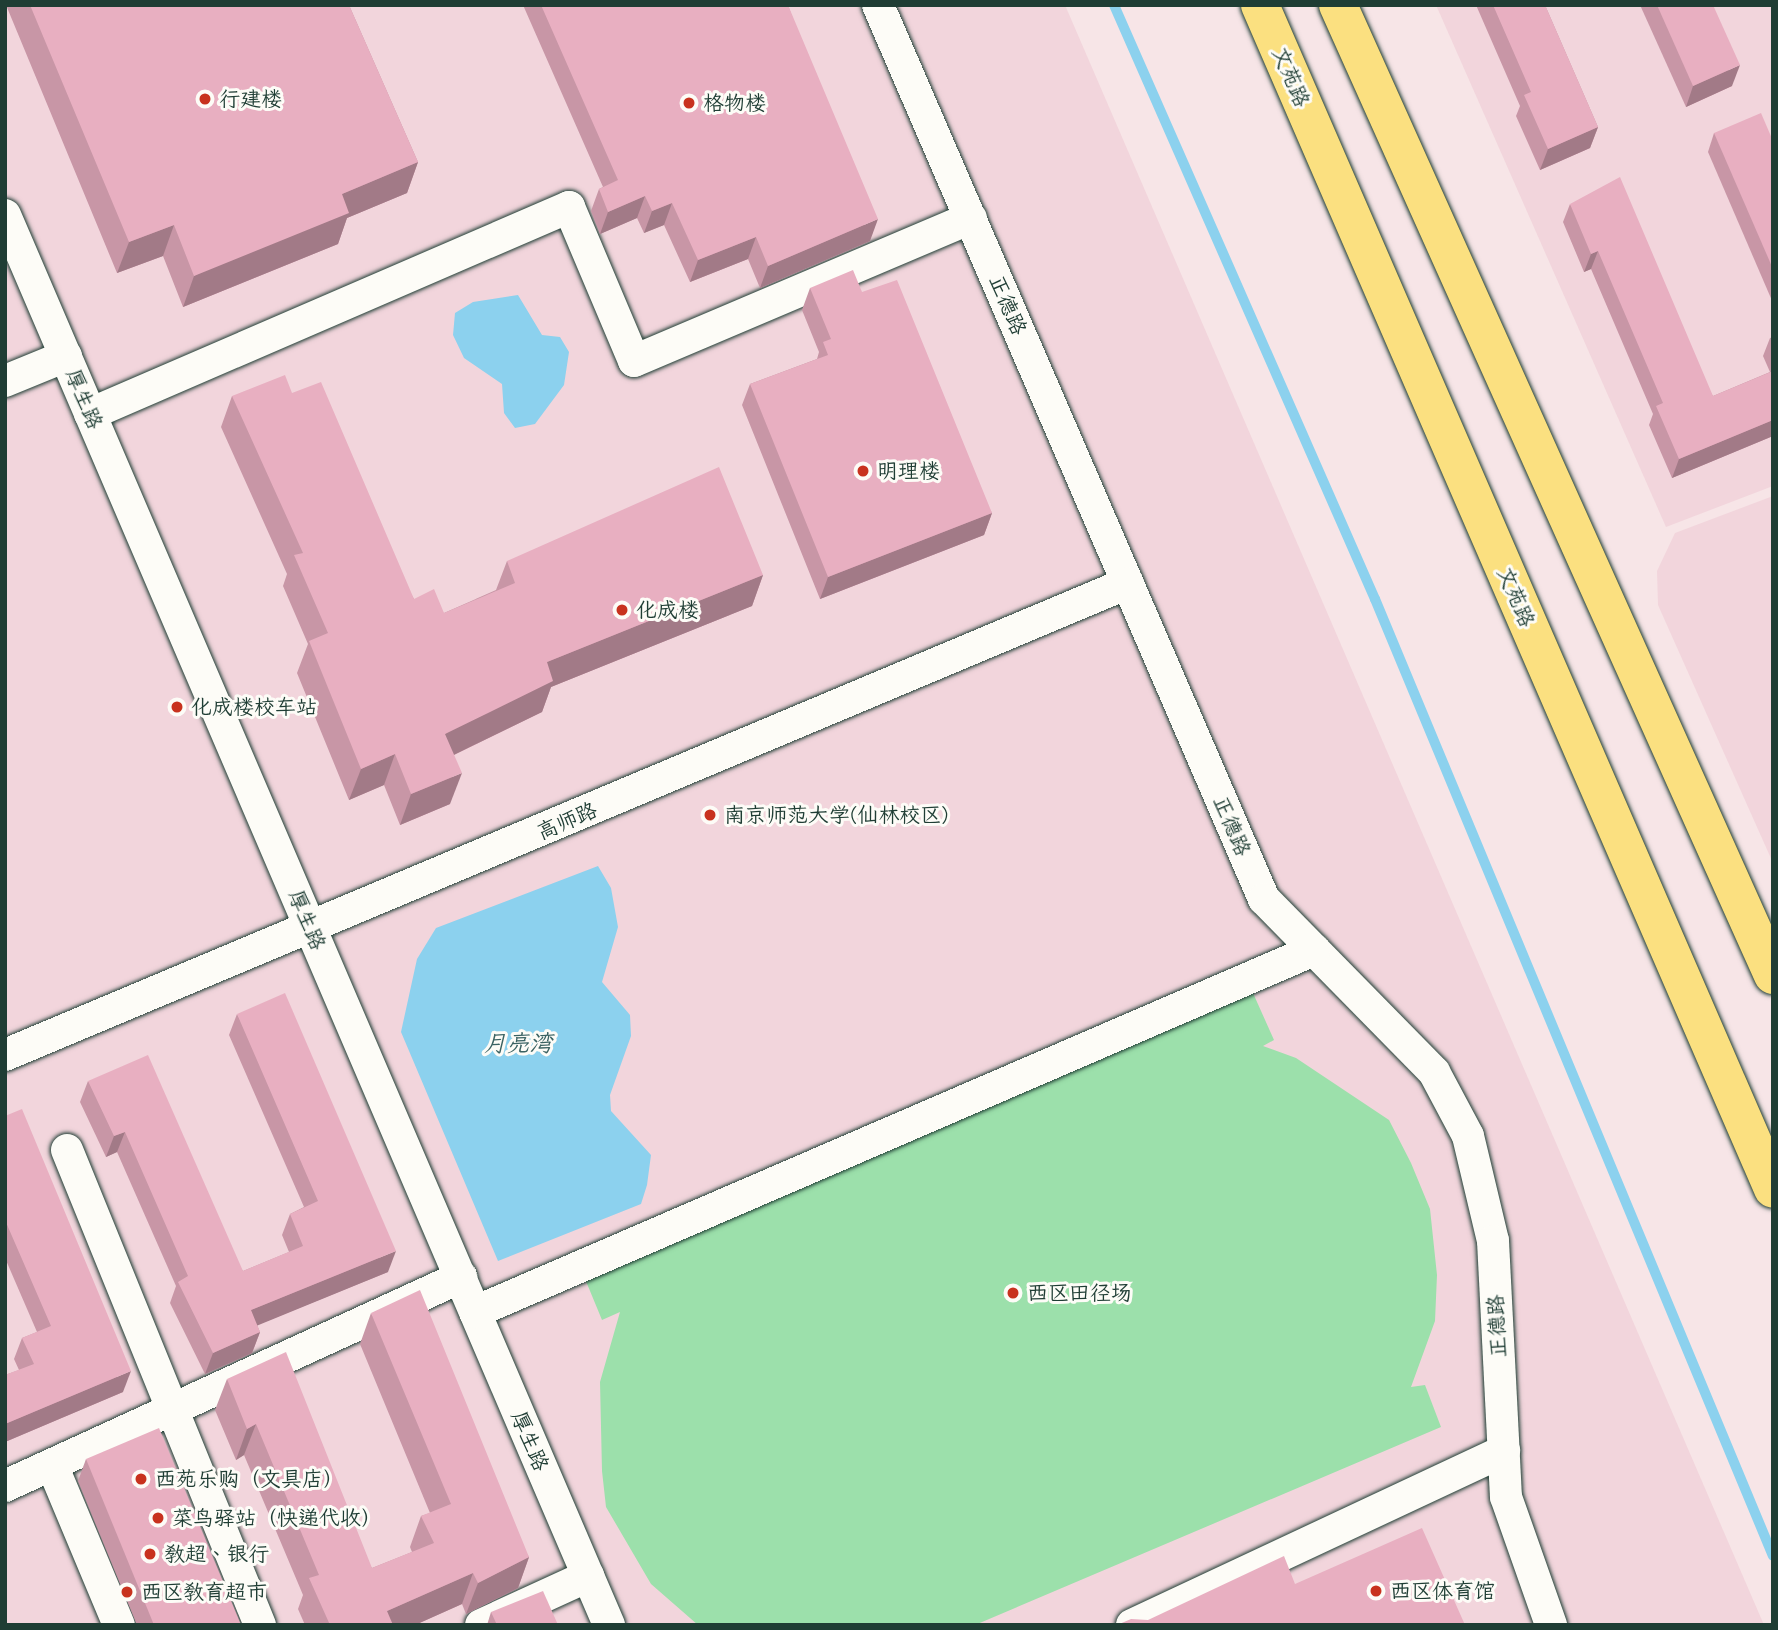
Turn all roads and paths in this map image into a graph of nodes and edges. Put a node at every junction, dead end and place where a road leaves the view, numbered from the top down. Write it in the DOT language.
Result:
graph roads {
  1 [pos="878,5"];
  2 [pos="1260,5"];
  3 [pos="1338,5"];
  4 [pos="5,215"];
  5 [pos="971,218"];
  6 [pos="66,356"];
  7 [pos="5,381"];
  8 [pos="90,414"];
  9 [pos="1128,583"];
  10 [pos="312,929"];
  11 [pos="1314,950"];
  12 [pos="1773,975"];
  13 [pos="5,1055"];
  14 [pos="67,1150"];
  15 [pos="1773,1189"];
  16 [pos="461,1278"];
  17 [pos="475,1312"];
  18 [pos="172,1413"];
  19 [pos="1504,1451"];
  20 [pos="52,1465"];
  21 [pos="5,1486"];
  22 [pos="588,1576"];
  23 [pos="119,1625"];
  24 [pos="260,1625"];
  25 [pos="481,1625"];
  26 [pos="609,1625"];
  27 [pos="1132,1625"];
  28 [pos="1551,1625"];
  1 -- 5 [label="street, 正德路"];
  2 -- 15 [label="main road, 文苑路"];
  3 -- 12 [label="main road"];
  4 -- 6 [label="street, 厚生路"];
  5 -- 8 [label="street"];
  5 -- 9 [label="street, 正德路"];
  6 -- 7 [label="street"];
  6 -- 8 [label="street, 厚生路"];
  8 -- 10 [label="street, 厚生路"];
  9 -- 10 [label="street, 高师路"];
  9 -- 11 [label="street, 正德路"];
  10 -- 13 [label="street, 高师路"];
  10 -- 16 [label="street, 厚生路"];
  11 -- 17 [label="street"];
  11 -- 19 [label="street, 正德路"];
  14 -- 18 [label="street"];
  16 -- 17 [label="street, 厚生路"];
  16 -- 18 [label="street"];
  17 -- 22 [label="street, 厚生路"];
  18 -- 20 [label="street"];
  18 -- 24 [label="street"];
  19 -- 27 [label="street"];
  19 -- 28 [label="street, 正德路"];
  20 -- 21 [label="street"];
  20 -- 23 [label="street"];
  22 -- 25 [label="street"];
  22 -- 26 [label="street, 厚生路"];
}
